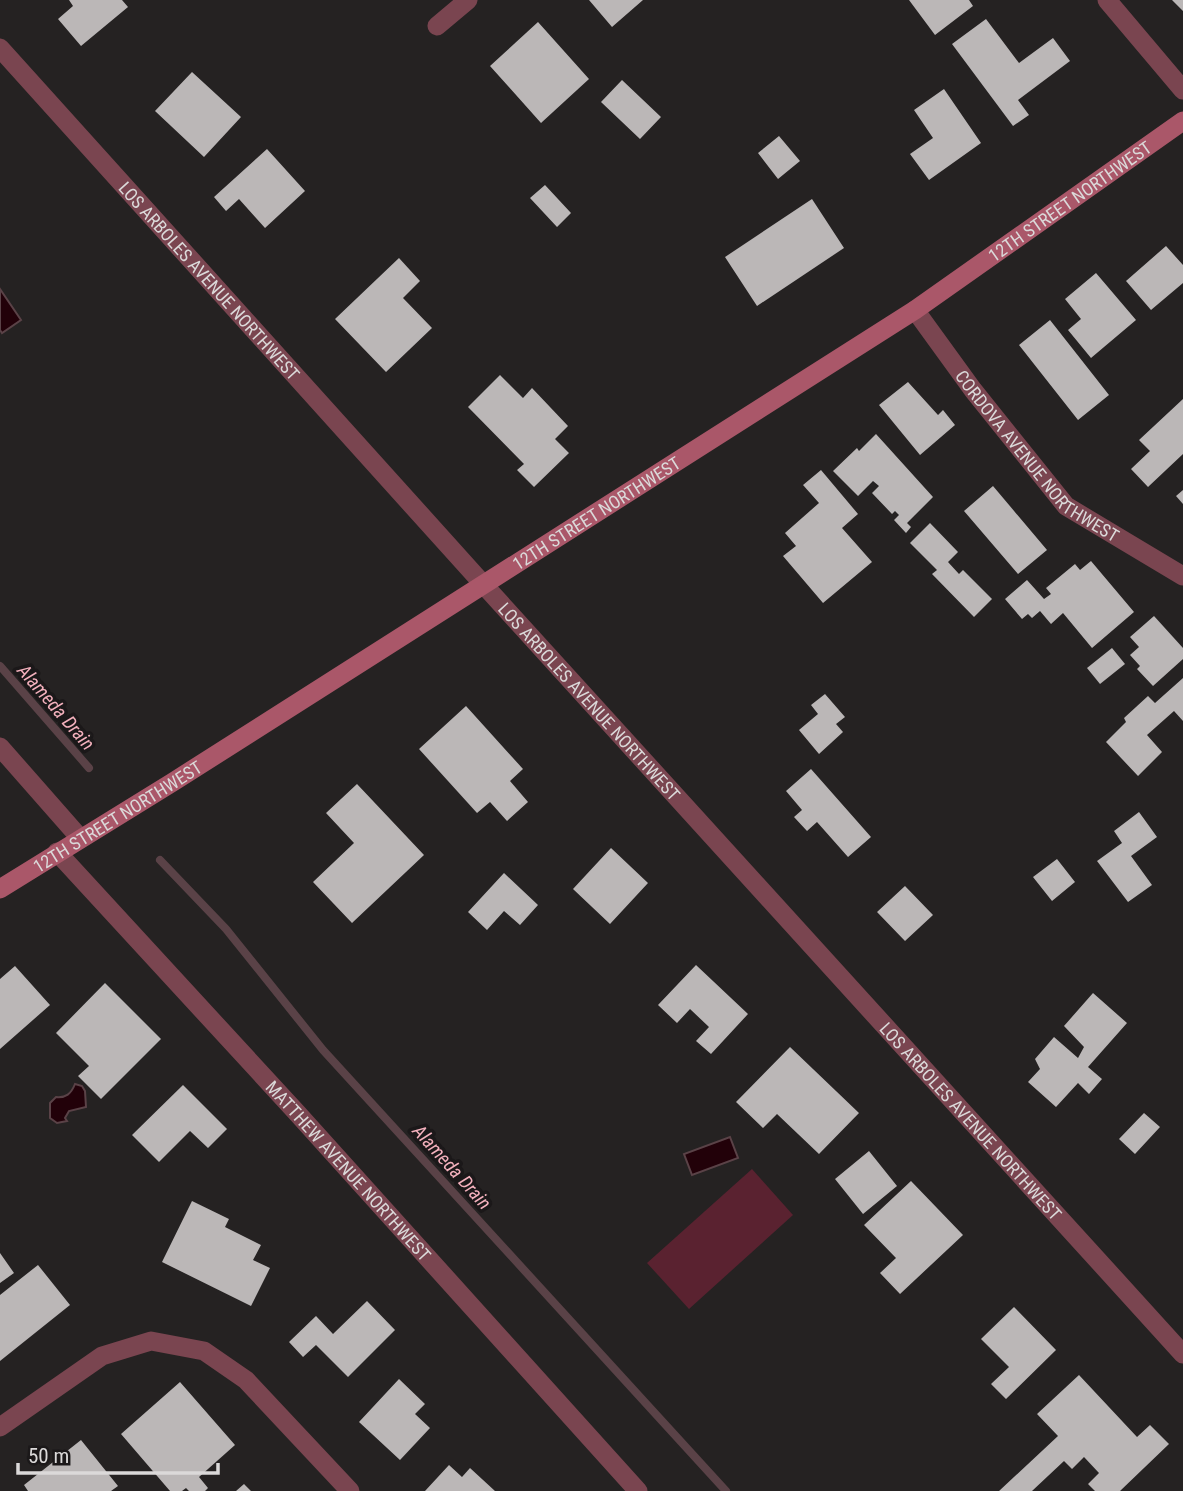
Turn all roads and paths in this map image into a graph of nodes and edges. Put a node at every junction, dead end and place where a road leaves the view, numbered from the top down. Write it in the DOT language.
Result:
graph roads {
  1 [pos="468,0"];
  2 [pos="1107,0"];
  3 [pos="437,26"];
  4 [pos="0,48"];
  5 [pos="1183,90"];
  6 [pos="1183,121"];
  7 [pos="915,310"];
  8 [pos="1183,576"];
  9 [pos="483,584"];
  10 [pos="0,747"];
  11 [pos="79,838"];
  12 [pos="57,852"];
  13 [pos="0,889"];
  14 [pos="1183,1354"];
  15 [pos="0,1427"];
  16 [pos="350,1491"];
  17 [pos="638,1491"];
  1 -- 3 [label="street"];
  2 -- 5 [label="street"];
  4 -- 9 [label="street, LOS ARBOLES AVENUE NORTHWEST"];
  6 -- 7 [label="main road, 12TH STREET NORTHWEST"];
  7 -- 8 [label="street, CORDOVA AVENUE NORTHWEST"];
  7 -- 9 [label="main road, 12TH STREET NORTHWEST"];
  9 -- 11 [label="main road, 12TH STREET NORTHWEST"];
  9 -- 14 [label="street, LOS ARBOLES AVENUE NORTHWEST"];
  10 -- 11 [label="street"];
  11 -- 12 [label="main road, 12TH STREET NORTHWEST"];
  12 -- 13 [label="main road, 12TH STREET NORTHWEST"];
  12 -- 17 [label="street, MATTHEW AVENUE NORTHWEST"];
  15 -- 16 [label="street"];
}
